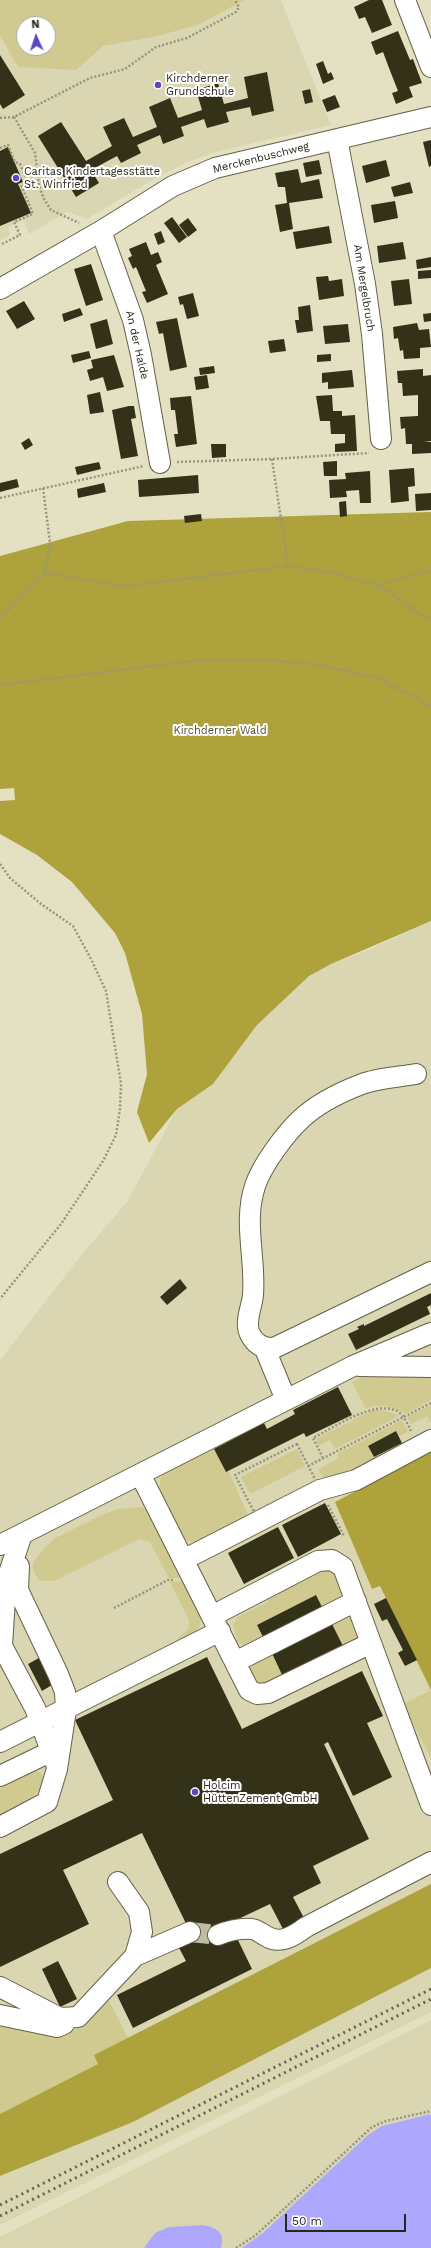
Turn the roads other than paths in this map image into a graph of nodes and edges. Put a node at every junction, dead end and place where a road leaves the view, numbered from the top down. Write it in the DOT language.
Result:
graph roads {
  1 [pos="405,0"];
  2 [pos="431,67"];
  3 [pos="431,117"];
  4 [pos="337,139"];
  5 [pos="101,231"];
  6 [pos="0,289"];
  7 [pos="381,440"];
  8 [pos="160,463"];
  9 [pos="416,1074"];
  10 [pos="431,1272"];
  11 [pos="431,1333"];
  12 [pos="265,1348"];
  13 [pos="353,1366"];
  14 [pos="431,1367"];
  15 [pos="286,1400"];
  16 [pos="425,1443"];
  17 [pos="140,1474"];
  18 [pos="22,1534"];
  19 [pos="0,1545"];
  20 [pos="0,1554"];
  21 [pos="183,1560"];
  22 [pos="356,1601"];
  23 [pos="216,1624"];
  24 [pos="371,1643"];
  25 [pos="1,1648"];
  26 [pos="235,1662"];
  27 [pos="66,1710"];
  28 [pos="41,1722"];
  29 [pos="0,1742"];
  30 [pos="55,1760"];
  31 [pos="0,1776"];
  32 [pos="431,1805"];
  33 [pos="0,1827"];
  34 [pos="431,1862"];
  35 [pos="118,1882"];
  36 [pos="190,1932"];
  37 [pos="218,1935"];
  38 [pos="135,1956"];
  39 [pos="0,1987"];
  40 [pos="0,2016"];
  41 [pos="78,2017"];
  1 -- 2 [label="street"];
  3 -- 4 [label="street, Merckenbuschweg"];
  4 -- 5 [label="street, Merckenbuschweg"];
  4 -- 7 [label="street, Am Mergelbruch"];
  5 -- 6 [label="street, Merckenbuschweg"];
  5 -- 8 [label="street, An der Halde"];
  9 -- 12 [label="street"];
  10 -- 12 [label="street"];
  11 -- 13 [label="street"];
  12 -- 15 [label="street"];
  13 -- 14 [label="street"];
  13 -- 15 [label="street"];
  15 -- 17 [label="street"];
  16 -- 21 [label="street"];
  17 -- 18 [label="street"];
  17 -- 21 [label="street"];
  18 -- 19 [label="street"];
  18 -- 20 [label="street"];
  18 -- 25 [label="street"];
  18 -- 27 [label="street"];
  21 -- 23 [label="street"];
  22 -- 23 [label="street"];
  22 -- 24 [label="street"];
  22 -- 26 [label="street"];
  23 -- 26 [label="street"];
  23 -- 27 [label="street"];
  24 -- 26 [label="street"];
  24 -- 32 [label="street"];
  25 -- 28 [label="street"];
  27 -- 28 [label="street"];
  27 -- 30 [label="street"];
  28 -- 29 [label="street"];
  28 -- 30 [label="street"];
  30 -- 31 [label="street"];
  30 -- 33 [label="street"];
  34 -- 37 [label="street"];
  35 -- 38 [label="street"];
  36 -- 38 [label="street"];
  38 -- 41 [label="street"];
  39 -- 41 [label="street"];
  40 -- 41 [label="street"];
}
